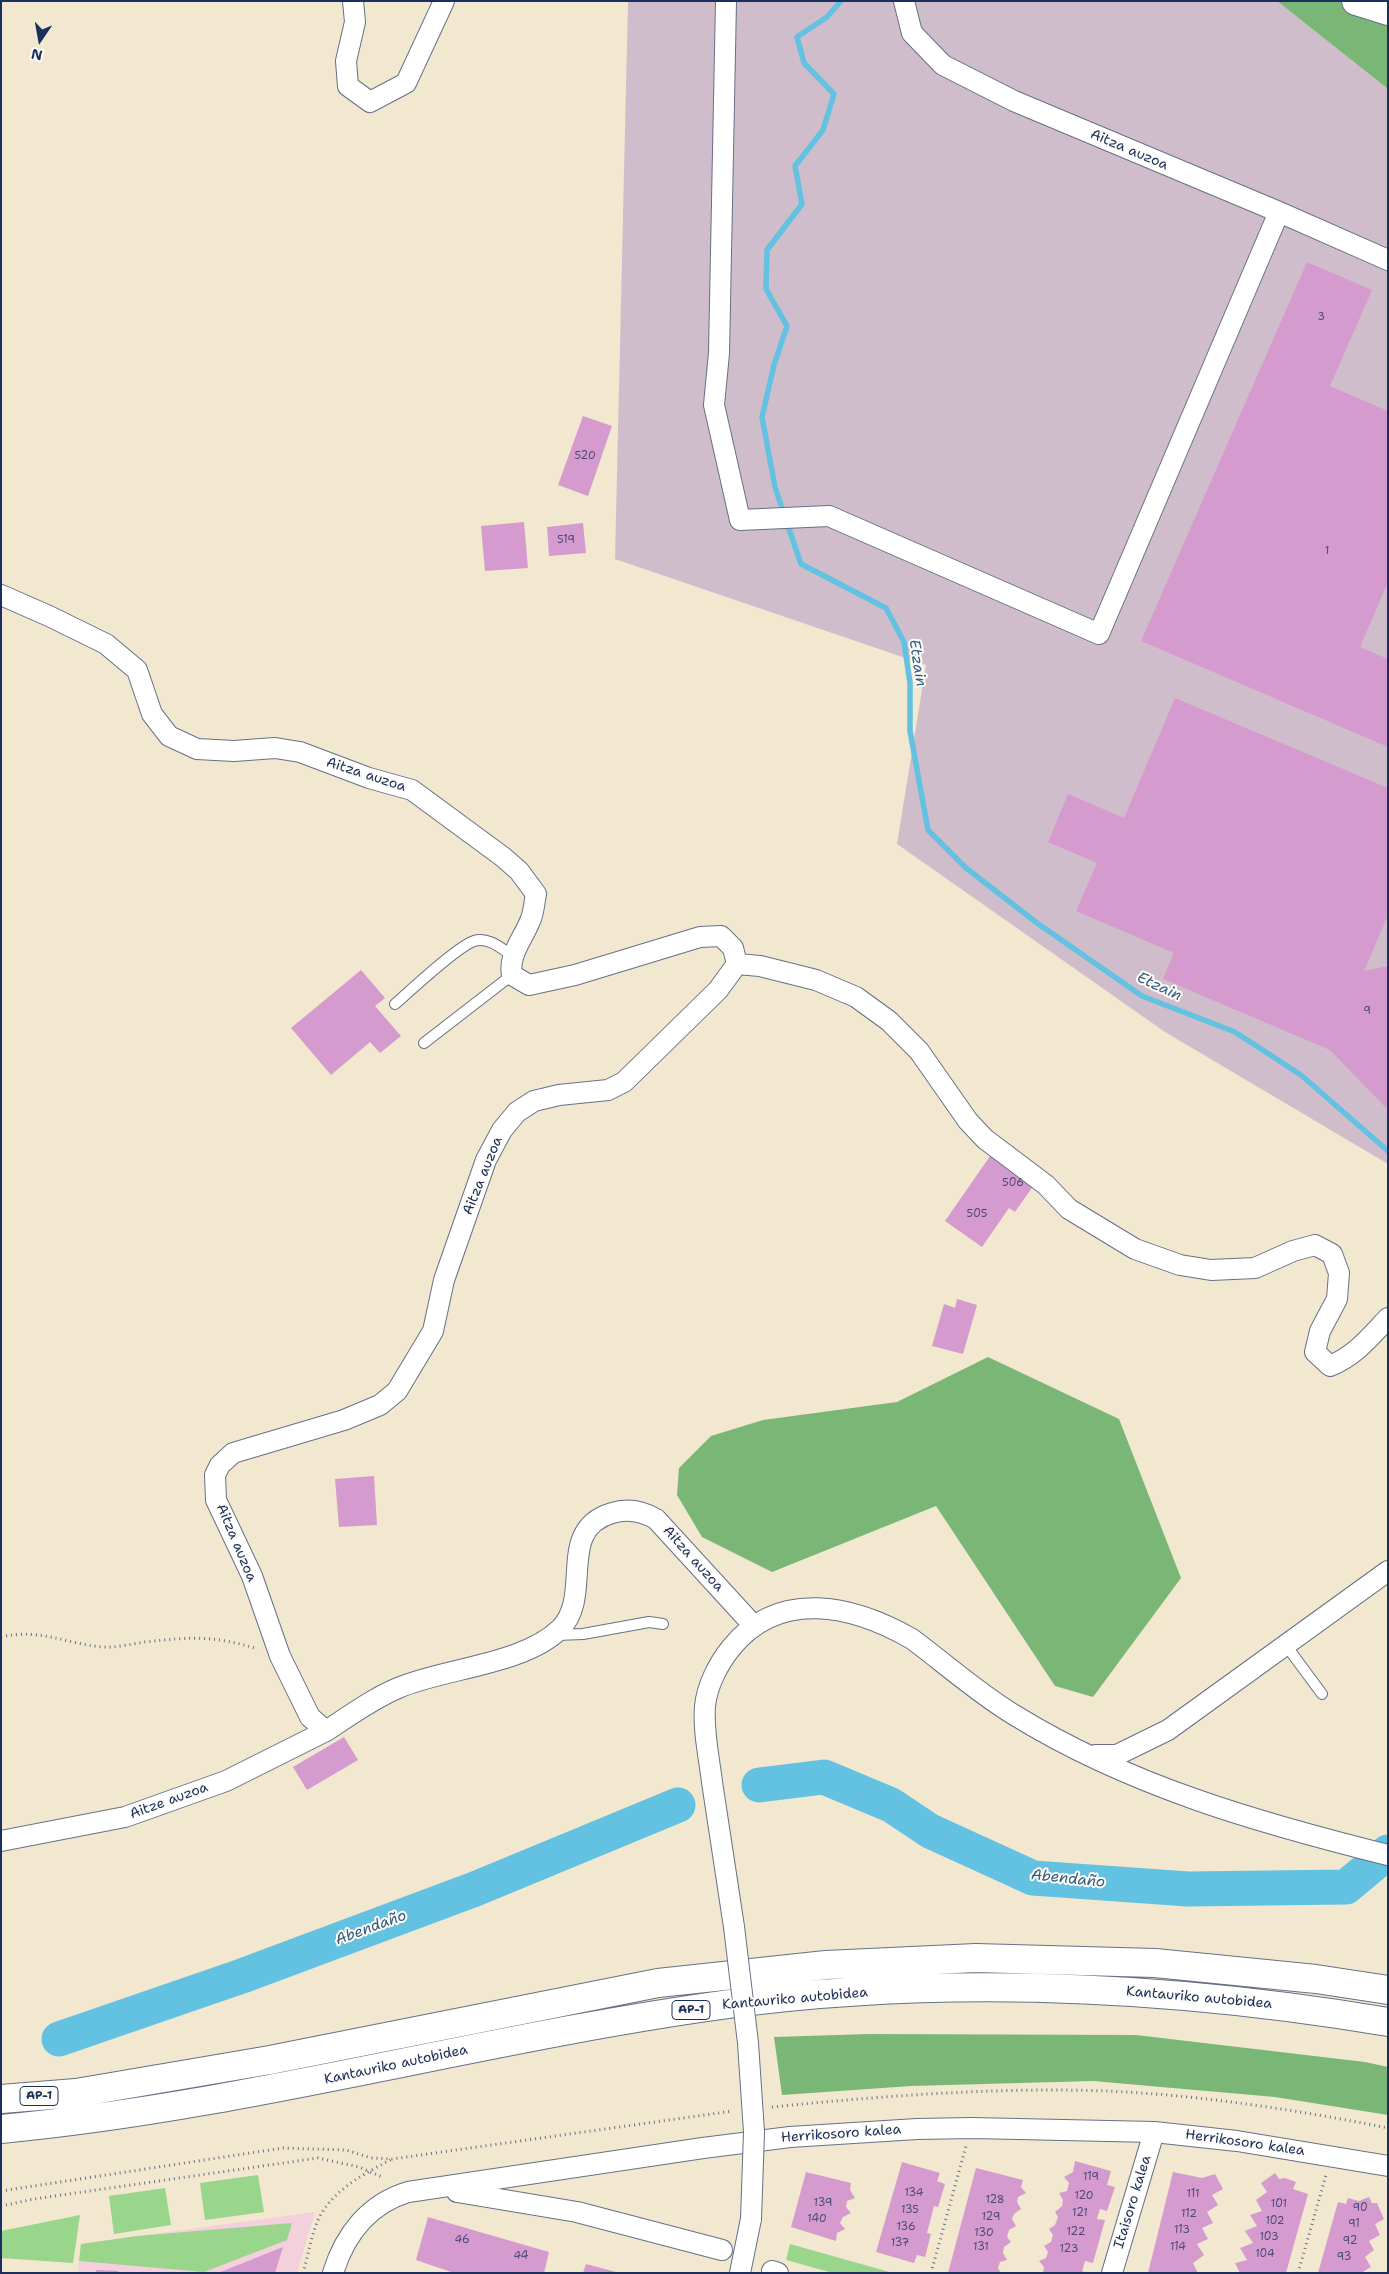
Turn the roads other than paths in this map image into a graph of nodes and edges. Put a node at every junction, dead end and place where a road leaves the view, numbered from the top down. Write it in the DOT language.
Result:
graph roads {
  1 [pos="353,1"];
  2 [pos="444,1"];
  3 [pos="726,1"];
  4 [pos="904,1"];
  5 [pos="1356,1"];
  6 [pos="1388,11"];
  7 [pos="1279,212"];
  8 [pos="1388,260"];
  9 [pos="1,595"];
  10 [pos="737,964"];
  11 [pos="512,966"];
  12 [pos="395,1004"];
  13 [pos="424,1043"];
  14 [pos="1388,1318"];
  15 [pos="1388,1571"];
  16 [pos="663,1624"];
  17 [pos="754,1626"];
  18 [pos="552,1636"];
  19 [pos="1285,1644"];
  20 [pos="1322,1694"];
  21 [pos="326,1731"];
  22 [pos="1090,1756"];
  23 [pos="1,1841"];
  24 [pos="1388,1855"];
  25 [pos="1388,1990"];
  26 [pos="1388,2022"];
  27 [pos="1,2099"];
  28 [pos="1,2129"];
  29 [pos="1154,2132"];
  30 [pos="1388,2166"];
  31 [pos="456,2192"];
  32 [pos="722,2250"];
  33 [pos="336,2272"];
  34 [pos="740,2273"];
  35 [pos="1112,2273"];
  1 -- 2 [label="street"];
  3 -- 7 [label="street"];
  4 -- 7 [label="street, Aitza auzoa"];
  5 -- 6 [label="main road"];
  7 -- 8 [label="street, Aitza auzoa"];
  9 -- 11 [label="street, Aitza auzoa"];
  10 -- 11 [label="street"];
  10 -- 14 [label="street"];
  10 -- 21 [label="street, Aitza auzoa"];
  11 -- 12 [label="lane"];
  11 -- 13 [label="lane"];
  15 -- 19 [label="street"];
  16 -- 18 [label="lane"];
  17 -- 18 [label="street, Aitza auzoa"];
  17 -- 22 [label="street"];
  17 -- 34 [label="street, bridge"];
  18 -- 21 [label="street, Aitza auzoa"];
  19 -- 20 [label="lane"];
  19 -- 22 [label="street"];
  21 -- 23 [label="street, Aitze auzoa"];
  22 -- 24 [label="street"];
  25 -- 27 [label="main road, AP-1"];
  26 -- 28 [label="main road, Kantauriko autobidea / AP-1"];
  29 -- 30 [label="street, Herrikosoro kalea"];
  29 -- 33 [label="street, Herrikosoro kalea"];
  29 -- 35 [label="street, Itaisoro kalea"];
  31 -- 32 [label="street"];
}
